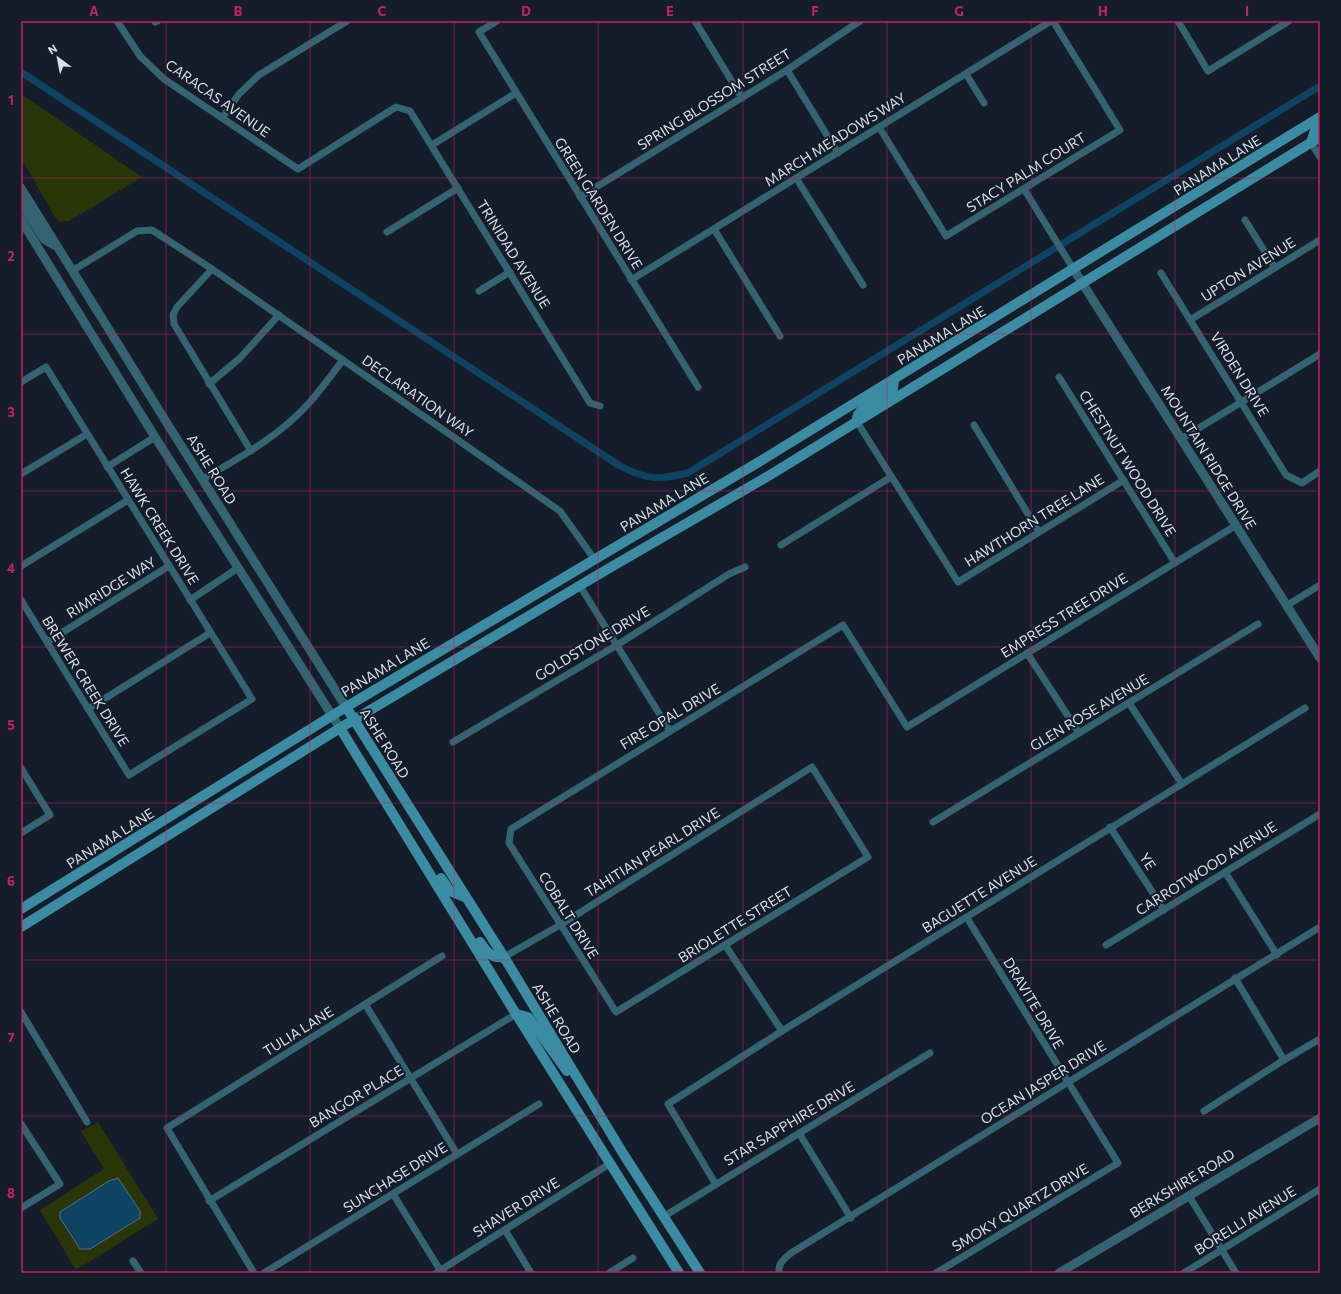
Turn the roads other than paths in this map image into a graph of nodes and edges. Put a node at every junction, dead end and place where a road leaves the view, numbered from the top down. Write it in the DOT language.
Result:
graph roads {
  1 [pos="117,21"];
  2 [pos="347,21"];
  3 [pos="497,21"];
  4 [pos="695,21"];
  5 [pos="860,21"];
  6 [pos="1052,21"];
  7 [pos="1178,21"];
  8 [pos="1289,21"];
  9 [pos="787,70"];
  10 [pos="966,74"];
  11 [pos="516,93"];
  12 [pos="742,98"];
  13 [pos="984,103"];
  14 [pos="1320,117"];
  15 [pos="222,118"];
  16 [pos="1320,125"];
  17 [pos="879,127"];
  18 [pos="1320,137"];
  19 [pos="1311,143"];
  20 [pos="432,145"];
  21 [pos="838,153"];
  22 [pos="1320,157"];
  23 [pos="298,169"];
  24 [pos="796,178"];
  25 [pos="21,188"];
  26 [pos="458,188"];
  27 [pos="1024,189"];
  28 [pos="580,197"];
  29 [pos="21,204"];
  30 [pos="21,220"];
  31 [pos="1245,220"];
  32 [pos="714,229"];
  33 [pos="388,232"];
  34 [pos="1320,240"];
  35 [pos="56,246"];
  36 [pos="1276,268"];
  37 [pos="212,269"];
  38 [pos="1074,270"];
  39 [pos="72,271"];
  40 [pos="510,272"];
  41 [pos="1161,273"];
  42 [pos="631,280"];
  43 [pos="1083,284"];
  44 [pos="863,286"];
  45 [pos="479,291"];
  46 [pos="279,315"];
  47 [pos="1190,320"];
  48 [pos="780,336"];
  49 [pos="1320,354"];
  50 [pos="343,360"];
  51 [pos="1059,377"];
  52 [pos="894,380"];
  53 [pos="21,382"];
  54 [pos="208,384"];
  55 [pos="698,387"];
  56 [pos="1242,402"];
  57 [pos="600,406"];
  58 [pos="857,422"];
  59 [pos="974,425"];
  60 [pos="87,434"];
  61 [pos="155,437"];
  62 [pos="1182,439"];
  63 [pos="251,451"];
  64 [pos="107,467"];
  65 [pos="1320,471"];
  66 [pos="21,474"];
  67 [pos="891,477"];
  68 [pos="203,480"];
  69 [pos="1124,480"];
  70 [pos="128,500"];
  71 [pos="1235,526"];
  72 [pos="1039,532"];
  73 [pos="781,545"];
  74 [pos="595,560"];
  75 [pos="1175,562"];
  76 [pos="21,566"];
  77 [pos="169,566"];
  78 [pos="745,567"];
  79 [pos="238,568"];
  80 [pos="1320,585"];
  81 [pos="580,586"];
  82 [pos="21,600"];
  83 [pos="190,600"];
  84 [pos="1286,606"];
  85 [pos="1258,624"];
  86 [pos="843,626"];
  87 [pos="210,633"];
  88 [pos="47,642"];
  89 [pos="617,645"];
  90 [pos="1027,653"];
  91 [pos="1320,658"];
  92 [pos="1129,703"];
  93 [pos="346,707"];
  94 [pos="1305,708"];
  95 [pos="88,709"];
  96 [pos="332,716"];
  97 [pos="354,720"];
  98 [pos="340,728"];
  99 [pos="670,731"];
  100 [pos="1079,734"];
  101 [pos="453,742"];
  102 [pos="812,767"];
  103 [pos="21,768"];
  104 [pos="129,775"];
  105 [pos="1182,784"];
  106 [pos="1320,814"];
  107 [pos="933,822"];
  108 [pos="1110,827"];
  109 [pos="511,829"];
  110 [pos="21,833"];
  111 [pos="411,843"];
  112 [pos="1225,872"];
  113 [pos="465,897"];
  114 [pos="450,906"];
  115 [pos="21,910"];
  116 [pos="1164,910"];
  117 [pos="967,918"];
  118 [pos="560,925"];
  119 [pos="21,927"];
  120 [pos="1320,927"];
  121 [pos="725,945"];
  122 [pos="1106,945"];
  123 [pos="1277,955"];
  124 [pos="442,956"];
  125 [pos="504,957"];
  126 [pos="1235,978"];
  127 [pos="365,1004"];
  128 [pos="21,1012"];
  129 [pos="616,1012"];
  130 [pos="516,1014"];
  131 [pos="782,1031"];
  132 [pos="1320,1039"];
  133 [pos="930,1053"];
  134 [pos="1284,1060"];
  135 [pos="410,1078"];
  136 [pos="578,1079"];
  137 [pos="1067,1082"];
  138 [pos="539,1104"];
  139 [pos="1204,1111"];
  140 [pos="1320,1118"];
  141 [pos="87,1122"];
  142 [pos="21,1124"];
  143 [pos="798,1133"];
  144 [pos="457,1154"];
  145 [pos="611,1163"];
  146 [pos="1118,1163"];
  147 [pos="715,1183"];
  148 [pos="1320,1190"];
  149 [pos="393,1194"];
  150 [pos="1189,1196"];
  151 [pos="209,1201"];
  152 [pos="21,1208"];
  153 [pos="663,1217"];
  154 [pos="851,1218"];
  155 [pos="505,1230"];
  156 [pos="1222,1250"];
  157 [pos="633,1258"];
  158 [pos="133,1261"];
  159 [pos="948,1270"];
  160 [pos="438,1272"];
  161 [pos="141,1273"];
  162 [pos="254,1273"];
  163 [pos="264,1273"];
  164 [pos="531,1273"];
  165 [pos="609,1273"];
  166 [pos="679,1273"];
  167 [pos="700,1273"];
  168 [pos="779,1273"];
  169 [pos="936,1273"];
  170 [pos="1059,1273"];
  171 [pos="1184,1273"];
  172 [pos="1236,1273"];
  1 -- 15 [label="street, CARACAS AVENUE"];
  2 -- 15 [label="street"];
  3 -- 11 [label="street, GREEN GARDEN DRIVE"];
  4 -- 12 [label="street"];
  5 -- 9 [label="street, SPRING BLOSSOM STREET"];
  6 -- 10 [label="street, MARCH MEADOWS WAY"];
  6 -- 27 [label="street, STACY PALM COURT"];
  7 -- 8 [label="street"];
  9 -- 12 [label="street, SPRING BLOSSOM STREET"];
  9 -- 21 [label="street"];
  10 -- 13 [label="street"];
  10 -- 17 [label="street, MARCH MEADOWS WAY"];
  11 -- 20 [label="street"];
  11 -- 28 [label="street, GREEN GARDEN DRIVE"];
  12 -- 28 [label="street, SPRING BLOSSOM STREET"];
  14 -- 38 [label="main road, PANAMA LANE"];
  15 -- 23 [label="street, CARACAS AVENUE"];
  16 -- 19 [label="main road"];
  17 -- 21 [label="street, MARCH MEADOWS WAY"];
  17 -- 27 [label="street, STACY PALM COURT"];
  18 -- 19 [label="main road, PANAMA LANE"];
  19 -- 22 [label="street"];
  19 -- 43 [label="main road, PANAMA LANE"];
  20 -- 23 [label="street, TRINIDAD AVENUE"];
  20 -- 26 [label="street, TRINIDAD AVENUE"];
  21 -- 24 [label="street, MARCH MEADOWS WAY"];
  24 -- 32 [label="street, MARCH MEADOWS WAY"];
  24 -- 44 [label="street"];
  25 -- 35 [label="street, ASHE ROAD"];
  26 -- 33 [label="street"];
  26 -- 40 [label="street, TRINIDAD AVENUE"];
  27 -- 38 [label="street"];
  28 -- 42 [label="street, GREEN GARDEN DRIVE"];
  29 -- 35 [label="street"];
  30 -- 61 [label="street"];
  31 -- 36 [label="street"];
  32 -- 42 [label="street, MARCH MEADOWS WAY"];
  32 -- 48 [label="street"];
  34 -- 36 [label="street, UPTON AVENUE"];
  35 -- 39 [label="street, ASHE ROAD"];
  36 -- 47 [label="street, UPTON AVENUE"];
  37 -- 39 [label="street, DECLARATION WAY"];
  37 -- 46 [label="street, DECLARATION WAY"];
  37 -- 54 [label="street"];
  38 -- 43 [label="street, MOUNTAIN RIDGE DRIVE"];
  38 -- 52 [label="main road, PANAMA LANE"];
  39 -- 68 [label="street, ASHE ROAD"];
  40 -- 45 [label="street"];
  40 -- 57 [label="street, TRINIDAD AVENUE"];
  41 -- 47 [label="street, VIRDEN DRIVE"];
  42 -- 55 [label="street, GREEN GARDEN DRIVE"];
  43 -- 58 [label="main road, PANAMA LANE"];
  43 -- 62 [label="street, MOUNTAIN RIDGE DRIVE"];
  46 -- 50 [label="street, DECLARATION WAY"];
  46 -- 54 [label="street"];
  47 -- 56 [label="street, VIRDEN DRIVE"];
  49 -- 56 [label="street"];
  50 -- 63 [label="street"];
  50 -- 74 [label="street, DECLARATION WAY"];
  51 -- 69 [label="street, CHESTNUT WOOD DRIVE"];
  52 -- 58 [label="main road"];
  52 -- 74 [label="main road, PANAMA LANE"];
  53 -- 60 [label="street, HAWK CREEK DRIVE"];
  54 -- 63 [label="street"];
  56 -- 62 [label="street"];
  56 -- 65 [label="street, VIRDEN DRIVE"];
  58 -- 67 [label="street"];
  58 -- 81 [label="main road, PANAMA LANE"];
  59 -- 72 [label="street"];
  60 -- 64 [label="street, HAWK CREEK DRIVE"];
  60 -- 66 [label="street"];
  61 -- 64 [label="street"];
  61 -- 79 [label="street"];
  62 -- 71 [label="street, MOUNTAIN RIDGE DRIVE"];
  63 -- 68 [label="street"];
  64 -- 70 [label="street, HAWK CREEK DRIVE"];
  67 -- 72 [label="street, HAWTHORN TREE LANE"];
  67 -- 73 [label="street"];
  68 -- 93 [label="street, ASHE ROAD"];
  69 -- 72 [label="street, HAWTHORN TREE LANE"];
  69 -- 75 [label="street, CHESTNUT WOOD DRIVE"];
  70 -- 76 [label="street"];
  70 -- 77 [label="street, HAWK CREEK DRIVE"];
  71 -- 75 [label="street, EMPRESS TREE DRIVE"];
  71 -- 84 [label="street, MOUNTAIN RIDGE DRIVE"];
  74 -- 81 [label="main road"];
  74 -- 93 [label="main road, PANAMA LANE"];
  75 -- 90 [label="street, EMPRESS TREE DRIVE"];
  77 -- 83 [label="street, HAWK CREEK DRIVE"];
  77 -- 88 [label="street, RIMRIDGE WAY"];
  78 -- 89 [label="street, GOLDSTONE DRIVE"];
  79 -- 83 [label="street"];
  79 -- 96 [label="street"];
  80 -- 84 [label="street"];
  81 -- 89 [label="street"];
  81 -- 97 [label="main road, PANAMA LANE"];
  82 -- 88 [label="street, BREWER CREEK DRIVE"];
  83 -- 87 [label="street, HAWK CREEK DRIVE"];
  84 -- 91 [label="street, MOUNTAIN RIDGE DRIVE"];
  85 -- 92 [label="street, GLEN ROSE AVENUE"];
  86 -- 90 [label="street, EMPRESS TREE DRIVE"];
  86 -- 99 [label="street, FIRE OPAL DRIVE"];
  87 -- 95 [label="street"];
  87 -- 104 [label="street, HAWK CREEK DRIVE"];
  88 -- 95 [label="street, BREWER CREEK DRIVE"];
  89 -- 99 [label="street"];
  89 -- 101 [label="street, GOLDSTONE DRIVE"];
  90 -- 100 [label="street"];
  92 -- 100 [label="street, GLEN ROSE AVENUE"];
  92 -- 105 [label="street"];
  93 -- 96 [label="main road, PANAMA LANE"];
  93 -- 97 [label="main road, ASHE ROAD"];
  94 -- 105 [label="street, BAGUETTE AVENUE"];
  95 -- 104 [label="street, BREWER CREEK DRIVE"];
  96 -- 98 [label="street"];
  96 -- 115 [label="main road, PANAMA LANE"];
  97 -- 98 [label="main road, PANAMA LANE"];
  97 -- 113 [label="main road, ASHE ROAD"];
  98 -- 111 [label="main road"];
  98 -- 119 [label="main road, PANAMA LANE"];
  99 -- 109 [label="street, FIRE OPAL DRIVE"];
  100 -- 107 [label="street, GLEN ROSE AVENUE"];
  102 -- 118 [label="street, TAHITIAN PEARL DRIVE"];
  102 -- 121 [label="street, BRIOLETTE STREET"];
  103 -- 110 [label="street"];
  105 -- 108 [label="street, BAGUETTE AVENUE"];
  106 -- 112 [label="street, CARROTWOOD AVENUE"];
  108 -- 116 [label="street, YE"];
  108 -- 117 [label="street, BAGUETTE AVENUE"];
  109 -- 118 [label="street, COBALT DRIVE"];
  111 -- 113 [label="main road"];
  111 -- 114 [label="main road"];
  112 -- 116 [label="street, CARROTWOOD AVENUE"];
  112 -- 123 [label="street"];
  113 -- 125 [label="main road, ASHE ROAD"];
  114 -- 125 [label="main road"];
  114 -- 130 [label="main road"];
  116 -- 122 [label="street, CARROTWOOD AVENUE"];
  117 -- 131 [label="street, BAGUETTE AVENUE"];
  117 -- 137 [label="street, DRAVITE DRIVE"];
  118 -- 125 [label="street, TAHITIAN PEARL DRIVE"];
  118 -- 129 [label="street, COBALT DRIVE"];
  120 -- 123 [label="street, OCEAN JASPER DRIVE"];
  121 -- 129 [label="street, BRIOLETTE STREET"];
  121 -- 131 [label="street"];
  123 -- 126 [label="street, OCEAN JASPER DRIVE"];
  124 -- 127 [label="street, TULIA LANE"];
  125 -- 136 [label="main road, ASHE ROAD"];
  126 -- 134 [label="street"];
  126 -- 137 [label="street, OCEAN JASPER DRIVE"];
  127 -- 135 [label="street"];
  127 -- 151 [label="street, TULIA LANE"];
  128 -- 141 [label="street"];
  130 -- 135 [label="street, BANGOR PLACE"];
  130 -- 136 [label="main road"];
  130 -- 145 [label="main road"];
  131 -- 147 [label="street, BAGUETTE AVENUE"];
  132 -- 134 [label="street"];
  133 -- 143 [label="street, STAR SAPPHIRE DRIVE"];
  134 -- 139 [label="street"];
  135 -- 144 [label="street"];
  135 -- 151 [label="street, BANGOR PLACE"];
  136 -- 153 [label="main road, ASHE ROAD"];
  137 -- 146 [label="street, DRAVITE DRIVE"];
  137 -- 154 [label="street, OCEAN JASPER DRIVE"];
  138 -- 144 [label="street, SUNCHASE DRIVE"];
  140 -- 150 [label="street, BERKSHIRE ROAD"];
  142 -- 152 [label="street"];
  143 -- 147 [label="street, STAR SAPPHIRE DRIVE"];
  143 -- 154 [label="street"];
  144 -- 149 [label="street, SUNCHASE DRIVE"];
  145 -- 155 [label="street, SHAVER DRIVE"];
  145 -- 166 [label="main road"];
  146 -- 159 [label="street, SMOKY QUARTZ DRIVE"];
  147 -- 153 [label="street, STAR SAPPHIRE DRIVE"];
  148 -- 156 [label="street, BORELLI AVENUE"];
  149 -- 160 [label="street"];
  149 -- 163 [label="street, SUNCHASE DRIVE"];
  150 -- 156 [label="street"];
  150 -- 170 [label="street, BERKSHIRE ROAD"];
  151 -- 162 [label="street"];
  153 -- 167 [label="main road, ASHE ROAD"];
  154 -- 168 [label="street, OCEAN JASPER DRIVE"];
  155 -- 160 [label="street, SHAVER DRIVE"];
  155 -- 164 [label="street"];
  156 -- 171 [label="street, BORELLI AVENUE"];
  156 -- 172 [label="street"];
  157 -- 165 [label="street"];
  158 -- 161 [label="street"];
  159 -- 169 [label="street, SMOKY QUARTZ DRIVE"];
}
